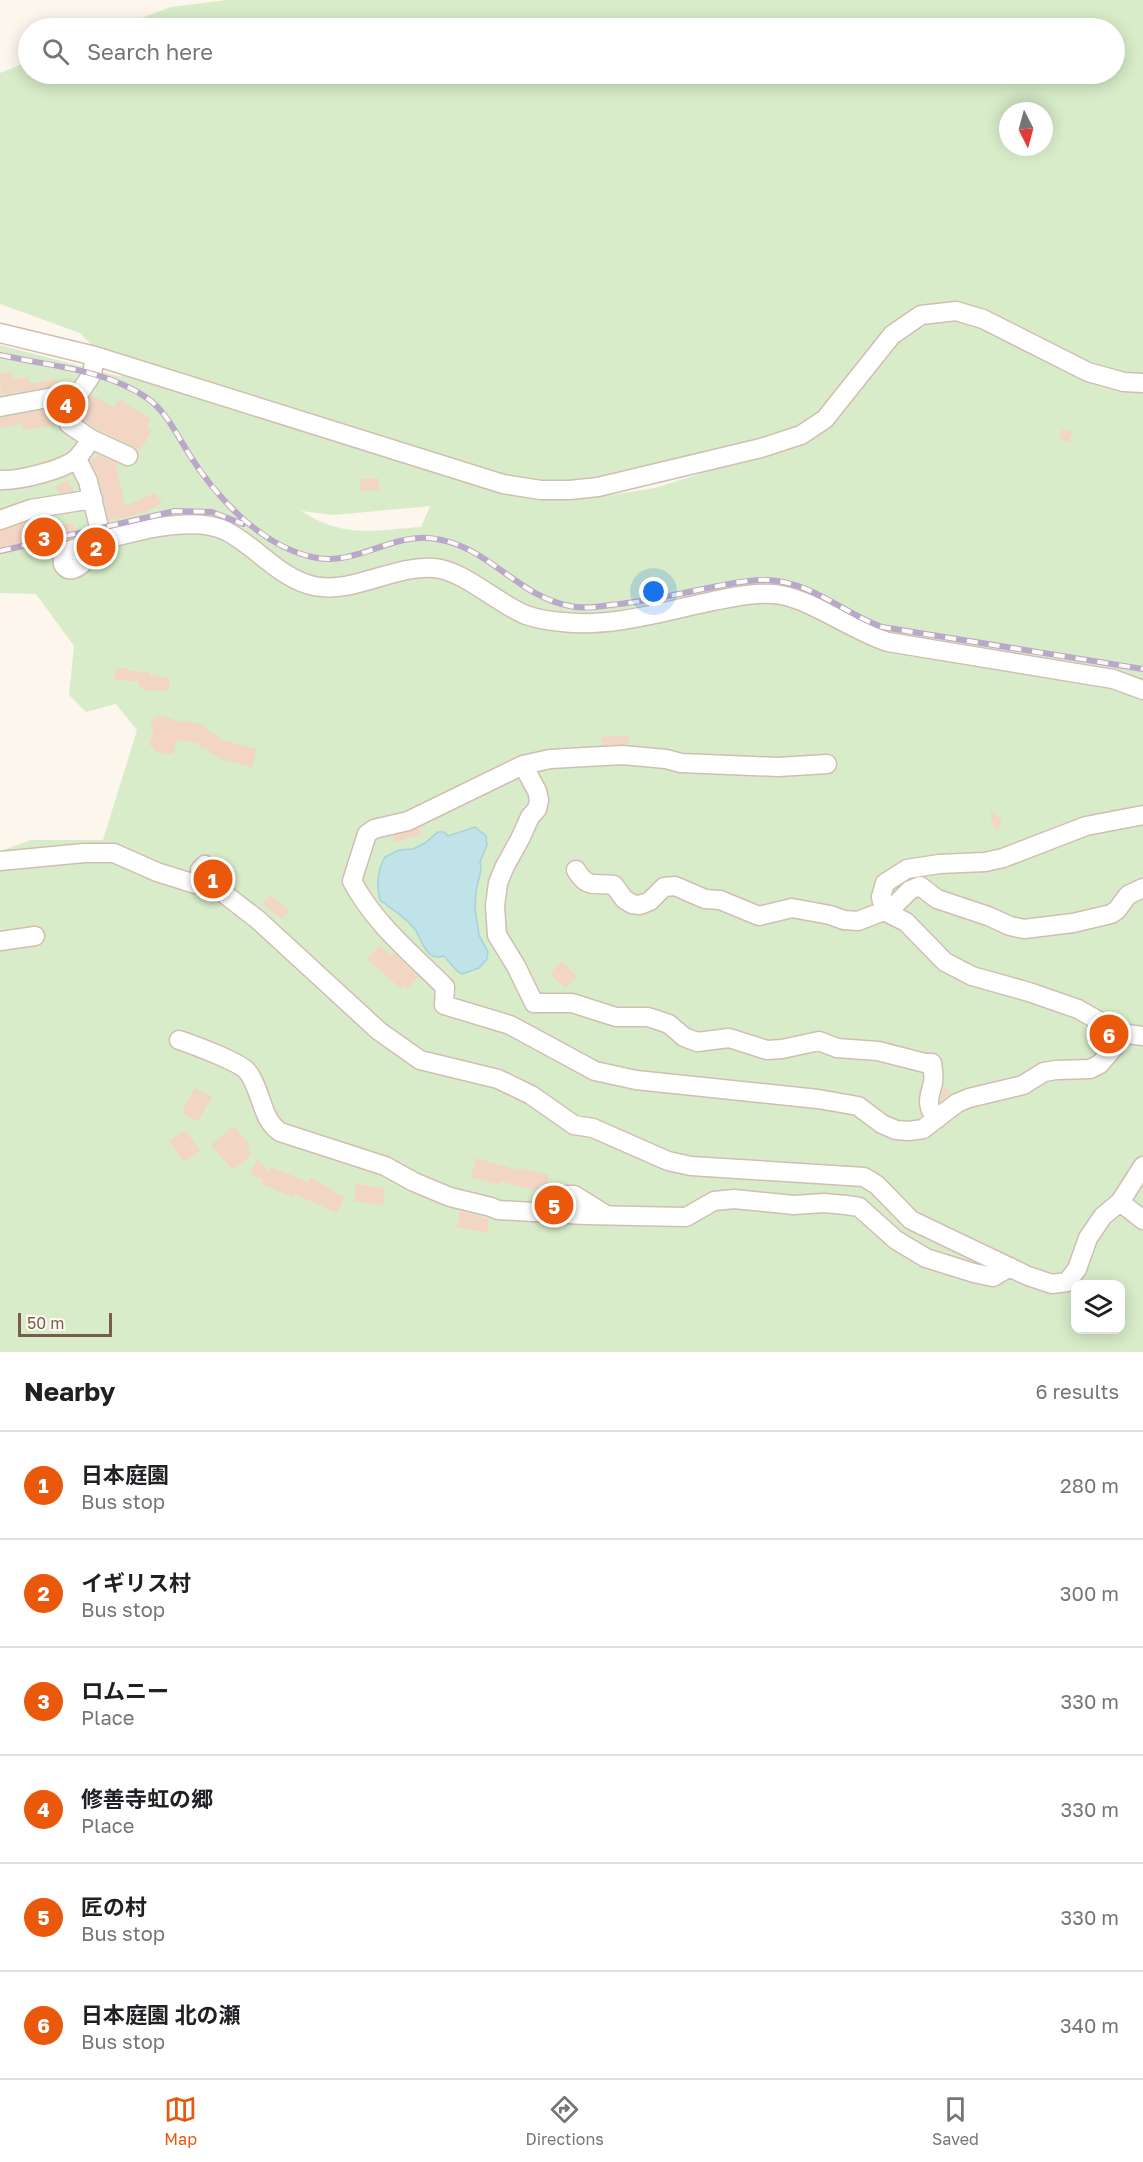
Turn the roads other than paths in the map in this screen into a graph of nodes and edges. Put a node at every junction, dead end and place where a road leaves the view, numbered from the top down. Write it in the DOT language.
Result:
graph roads {
  1 [pos="0,333"];
  2 [pos="95,356"];
  3 [pos="1143,383"];
  4 [pos="80,392"];
  5 [pos="0,406"];
  6 [pos="91,439"];
  7 [pos="128,456"];
  8 [pos="76,459"];
  9 [pos="0,480"];
  10 [pos="93,499"];
  11 [pos="0,520"];
  12 [pos="1143,690"];
  13 [pos="827,764"];
  14 [pos="523,765"];
  15 [pos="1143,815"];
  16 [pos="0,861"];
  17 [pos="576,870"];
  18 [pos="1143,888"];
  19 [pos="884,911"];
  20 [pos="35,936"];
  21 [pos="0,941"];
  22 [pos="1120,1033"];
  23 [pos="1143,1036"];
  24 [pos="179,1040"];
  25 [pos="937,1119"];
  26 [pos="1143,1166"];
  27 [pos="1120,1202"];
  28 [pos="1143,1220"];
  29 [pos="1011,1267"];
  1 -- 2 [label="street"];
  2 -- 3 [label="street"];
  2 -- 4 [label="street"];
  4 -- 5 [label="street"];
  4 -- 6 [label="street"];
  6 -- 7 [label="street"];
  6 -- 8 [label="street"];
  8 -- 9 [label="street"];
  8 -- 10 [label="street"];
  10 -- 11 [label="street"];
  10 -- 12 [label="street"];
  13 -- 14 [label="street"];
  14 -- 25 [label="street"];
  14 -- 25 [label="street"];
  15 -- 19 [label="street"];
  16 -- 29 [label="street"];
  17 -- 19 [label="street"];
  18 -- 19 [label="street"];
  19 -- 22 [label="street"];
  20 -- 21 [label="street"];
  22 -- 23 [label="street"];
  22 -- 25 [label="street"];
  24 -- 29 [label="street"];
  26 -- 27 [label="street"];
  27 -- 28 [label="street"];
  27 -- 29 [label="street"];
}
